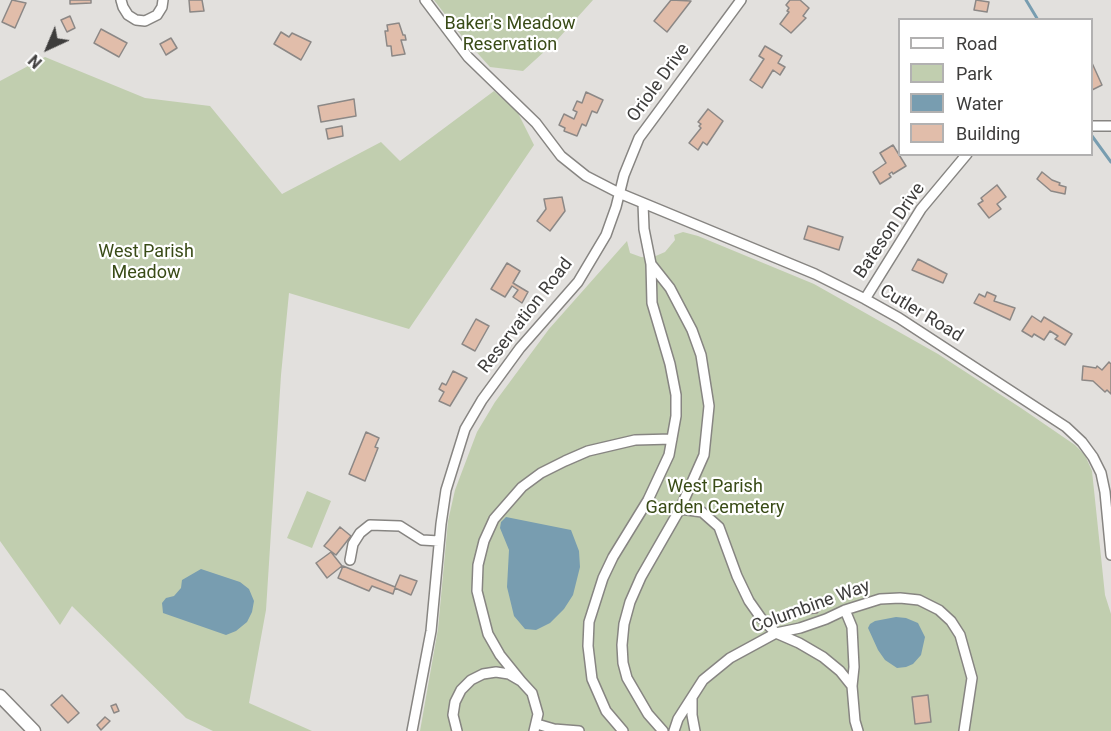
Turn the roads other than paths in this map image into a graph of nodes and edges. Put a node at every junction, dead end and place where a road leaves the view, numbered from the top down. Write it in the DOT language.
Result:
graph roads {
  1 [pos="121,0"];
  2 [pos="163,0"];
  3 [pos="425,0"];
  4 [pos="741,0"];
  5 [pos="1093,126"];
  6 [pos="1111,126"];
  7 [pos="965,156"];
  8 [pos="619,193"];
  9 [pos="643,203"];
  10 [pos="651,264"];
  11 [pos="865,299"];
  12 [pos="672,439"];
  13 [pos="680,509"];
  14 [pos="439,541"];
  15 [pos="1111,555"];
  16 [pos="350,560"];
  17 [pos="845,610"];
  18 [pos="776,633"];
  19 [pos="521,681"];
  20 [pos="852,687"];
  21 [pos="0,696"];
  22 [pos="692,696"];
  23 [pos="535,727"];
  24 [pos="34,731"];
  25 [pos="412,731"];
  26 [pos="457,731"];
  27 [pos="579,731"];
  28 [pos="623,731"];
  29 [pos="663,731"];
  30 [pos="674,731"];
  31 [pos="695,731"];
  32 [pos="858,731"];
  33 [pos="964,731"];
  1 -- 2 [label="street"];
  3 -- 8 [label="street"];
  4 -- 8 [label="street, Oriole Drive"];
  5 -- 6 [label="street"];
  7 -- 11 [label="street, Bateson Drive"];
  8 -- 9 [label="street, Cutler Road"];
  8 -- 14 [label="street, Reservation Road"];
  9 -- 10 [label="street"];
  9 -- 11 [label="street, Cutler Road"];
  10 -- 12 [label="street"];
  10 -- 13 [label="street"];
  11 -- 15 [label="street, Cutler Road"];
  12 -- 19 [label="street"];
  12 -- 28 [label="street"];
  13 -- 18 [label="street"];
  13 -- 29 [label="street"];
  14 -- 16 [label="street"];
  14 -- 25 [label="street, Reservation Road"];
  17 -- 18 [label="street, Columbine Way"];
  17 -- 20 [label="street"];
  17 -- 33 [label="street, Columbine Way"];
  18 -- 20 [label="street"];
  18 -- 22 [label="street, Columbine Way"];
  19 -- 23 [label="street"];
  19 -- 26 [label="street"];
  20 -- 32 [label="street"];
  21 -- 24 [label="main road"];
  22 -- 30 [label="street, Columbine Way"];
  22 -- 31 [label="street"];
  23 -- 27 [label="street"];
}
